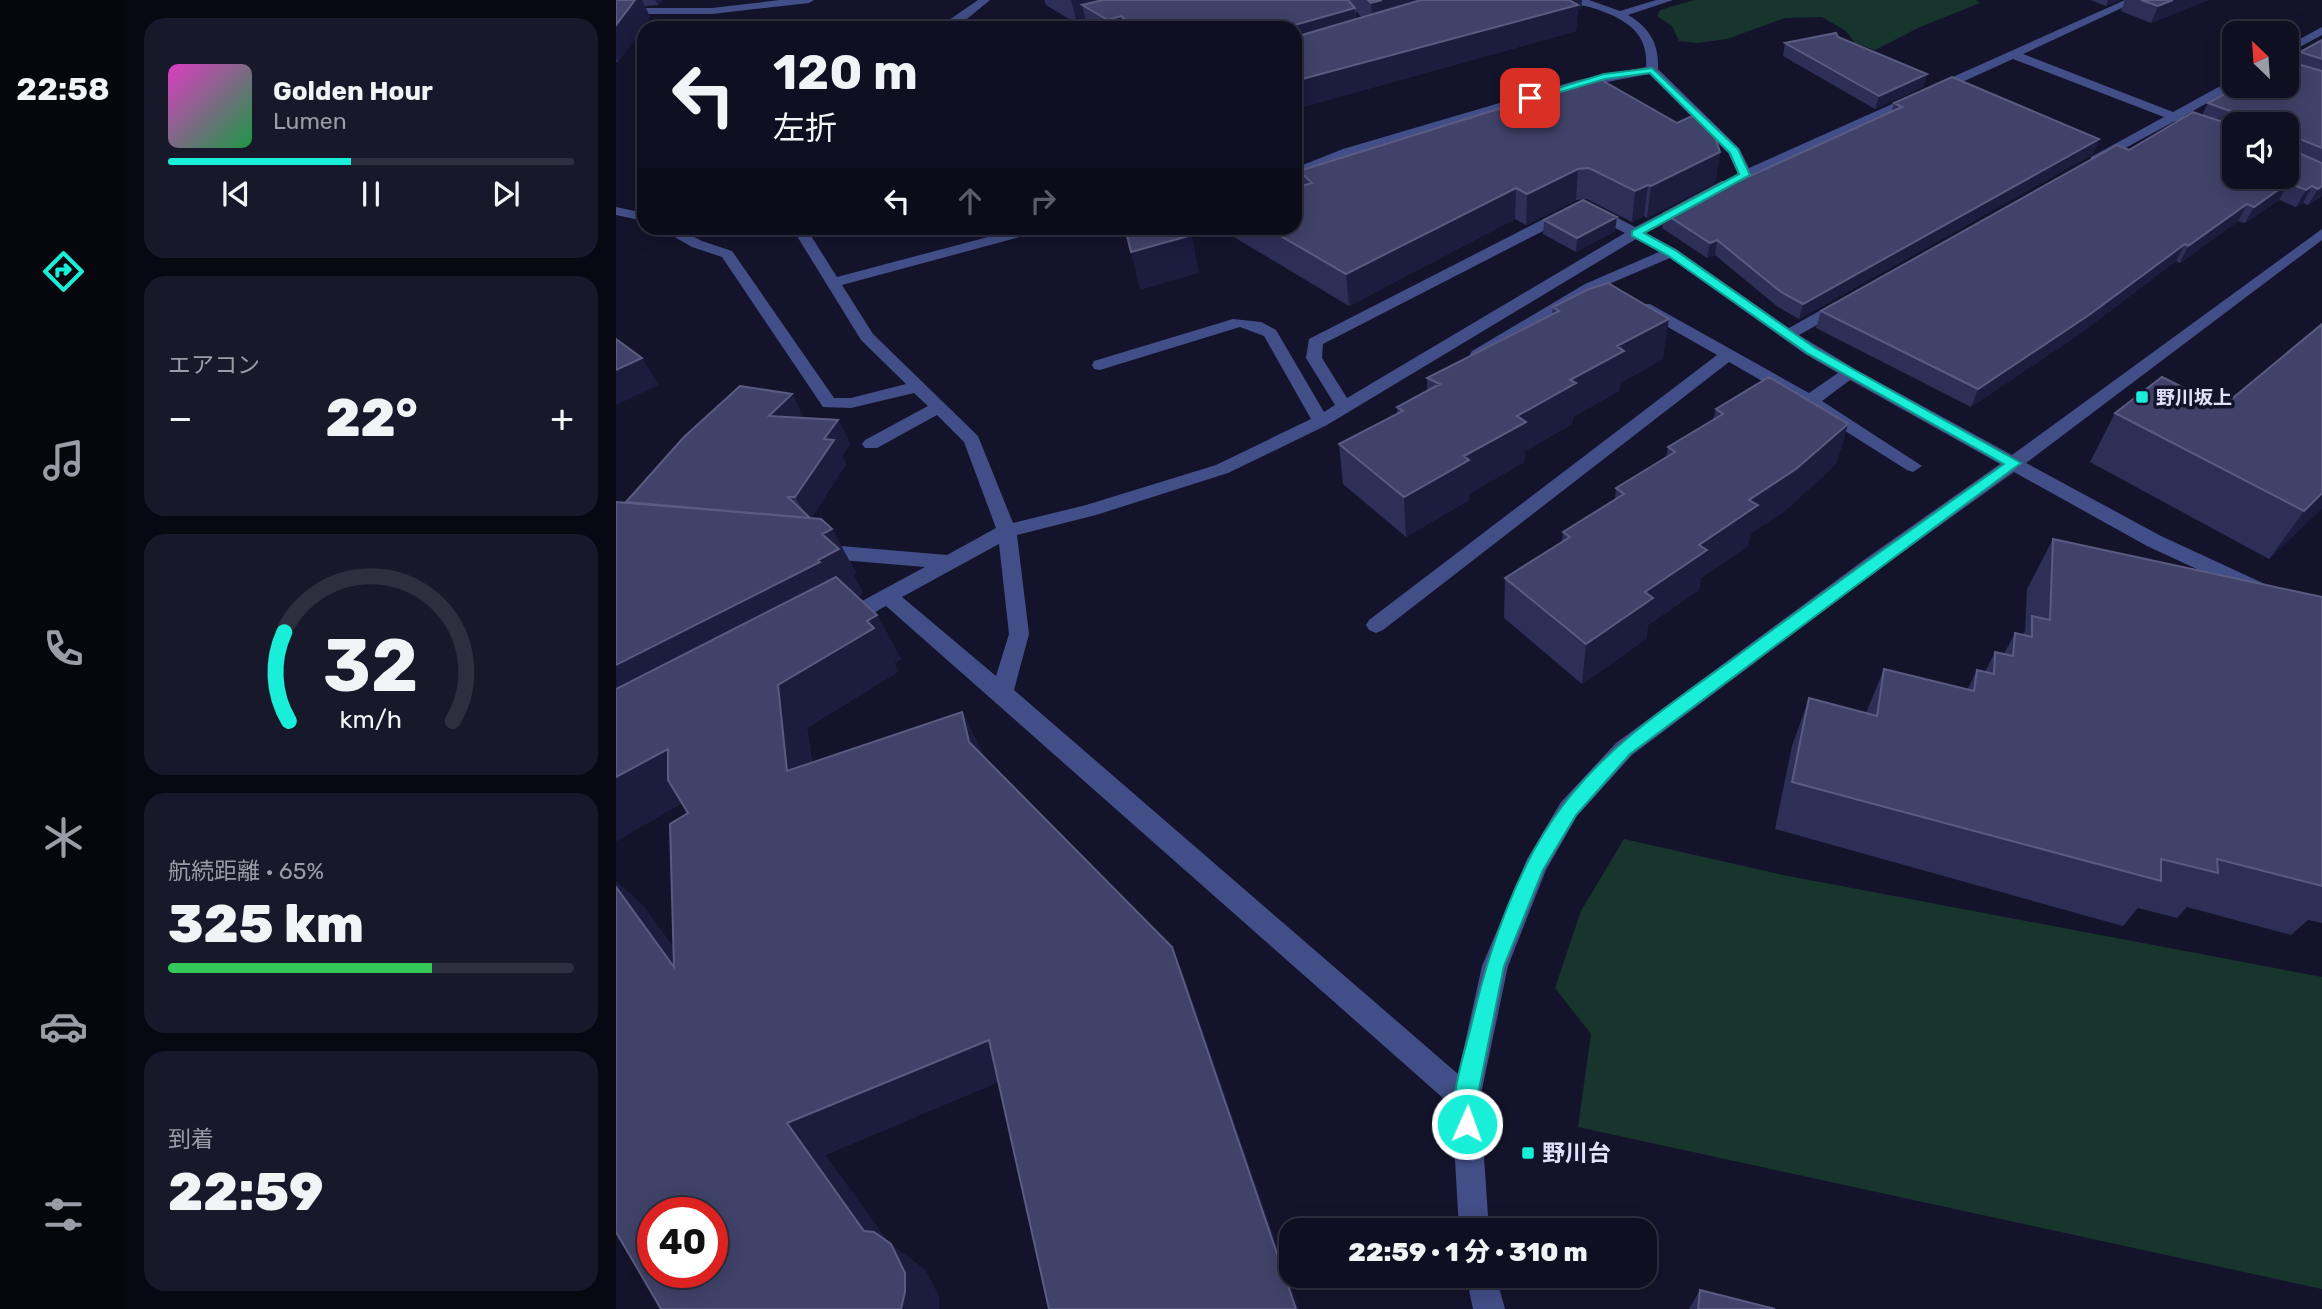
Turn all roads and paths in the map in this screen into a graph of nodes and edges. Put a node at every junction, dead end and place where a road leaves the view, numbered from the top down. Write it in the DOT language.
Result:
graph roads {
  1 [pos="810,0"];
  2 [pos="985,0"];
  3 [pos="1572,0"];
  4 [pos="1668,0"];
  5 [pos="2134,0"];
  6 [pos="616,12"];
  7 [pos="1618,15"];
  8 [pos="1127,17"];
  9 [pos="954,21"];
  10 [pos="1109,21"];
  11 [pos="2322,30"];
  12 [pos="2300,43"];
  13 [pos="2012,54"];
  14 [pos="1652,70"];
  15 [pos="2222,89"];
  16 [pos="2175,115"];
  17 [pos="2222,135"];
  18 [pos="1302,170"];
  19 [pos="2079,170"];
  20 [pos="1745,175"];
  21 [pos="616,211"];
  22 [pos="637,216"];
  23 [pos="1636,233"];
  24 [pos="2322,233"];
  25 [pos="680,235"];
  26 [pos="803,235"];
  27 [pos="1011,235"];
  28 [pos="1671,252"];
  29 [pos="834,283"];
  30 [pos="1862,293"];
  31 [pos="1555,307"];
  32 [pos="1625,308"];
  33 [pos="1576,316"];
  34 [pos="1790,334"];
  35 [pos="1727,356"];
  36 [pos="1100,365"];
  37 [pos="1460,365"];
  38 [pos="1849,373"];
  39 [pos="916,387"];
  40 [pos="1810,401"];
  41 [pos="1344,406"];
  42 [pos="937,408"];
  43 [pos="1321,421"];
  44 [pos="871,444"];
  45 [pos="2014,463"];
  46 [pos="1913,466"];
  47 [pos="1007,531"];
  48 [pos="795,549"];
  49 [pos="947,562"];
  50 [pos="888,596"];
  51 [pos="2278,596"];
  52 [pos="1377,625"];
  53 [pos="829,628"];
  54 [pos="1002,693"];
  55 [pos="1466,1099"];
  56 [pos="1473,1218"];
  57 [pos="1483,1288"];
  58 [pos="1489,1309"];
  1 -- 6 [label="street"];
  2 -- 9 [label="street"];
  3 -- 7 [label="street"];
  4 -- 7 [label="street"];
  5 -- 13 [label="street"];
  7 -- 14 [label="street"];
  8 -- 10 [label="street"];
  11 -- 12 [label="street"];
  13 -- 16 [label="street"];
  13 -- 20 [label="street"];
  14 -- 18 [label="street"];
  14 -- 20 [label="street"];
  15 -- 16 [label="street"];
  16 -- 17 [label="street"];
  16 -- 19 [label="street"];
  20 -- 23 [label="street"];
  21 -- 22 [label="street"];
  23 -- 28 [label="street"];
  23 -- 41 [label="street"];
  23 -- 41 [label="street"];
  24 -- 45 [label="street"];
  25 -- 39 [label="street"];
  26 -- 29 [label="street"];
  27 -- 29 [label="street"];
  28 -- 31 [label="street"];
  28 -- 34 [label="street"];
  29 -- 39 [label="street"];
  30 -- 34 [label="street"];
  31 -- 33 [label="street"];
  31 -- 37 [label="street"];
  32 -- 35 [label="street"];
  34 -- 38 [label="street"];
  35 -- 40 [label="street"];
  35 -- 52 [label="street"];
  36 -- 43 [label="street"];
  38 -- 40 [label="street"];
  38 -- 45 [label="street"];
  39 -- 42 [label="street"];
  40 -- 46 [label="street"];
  41 -- 43 [label="street"];
  42 -- 44 [label="street"];
  42 -- 47 [label="street"];
  43 -- 47 [label="street"];
  45 -- 51 [label="street"];
  45 -- 55 [label="street"];
  47 -- 49 [label="street"];
  47 -- 54 [label="street"];
  48 -- 49 [label="street"];
  49 -- 50 [label="street"];
  50 -- 53 [label="street"];
  50 -- 54 [label="street"];
  54 -- 55 [label="street"];
  55 -- 56 [label="street"];
  57 -- 58 [label="street"];
}
